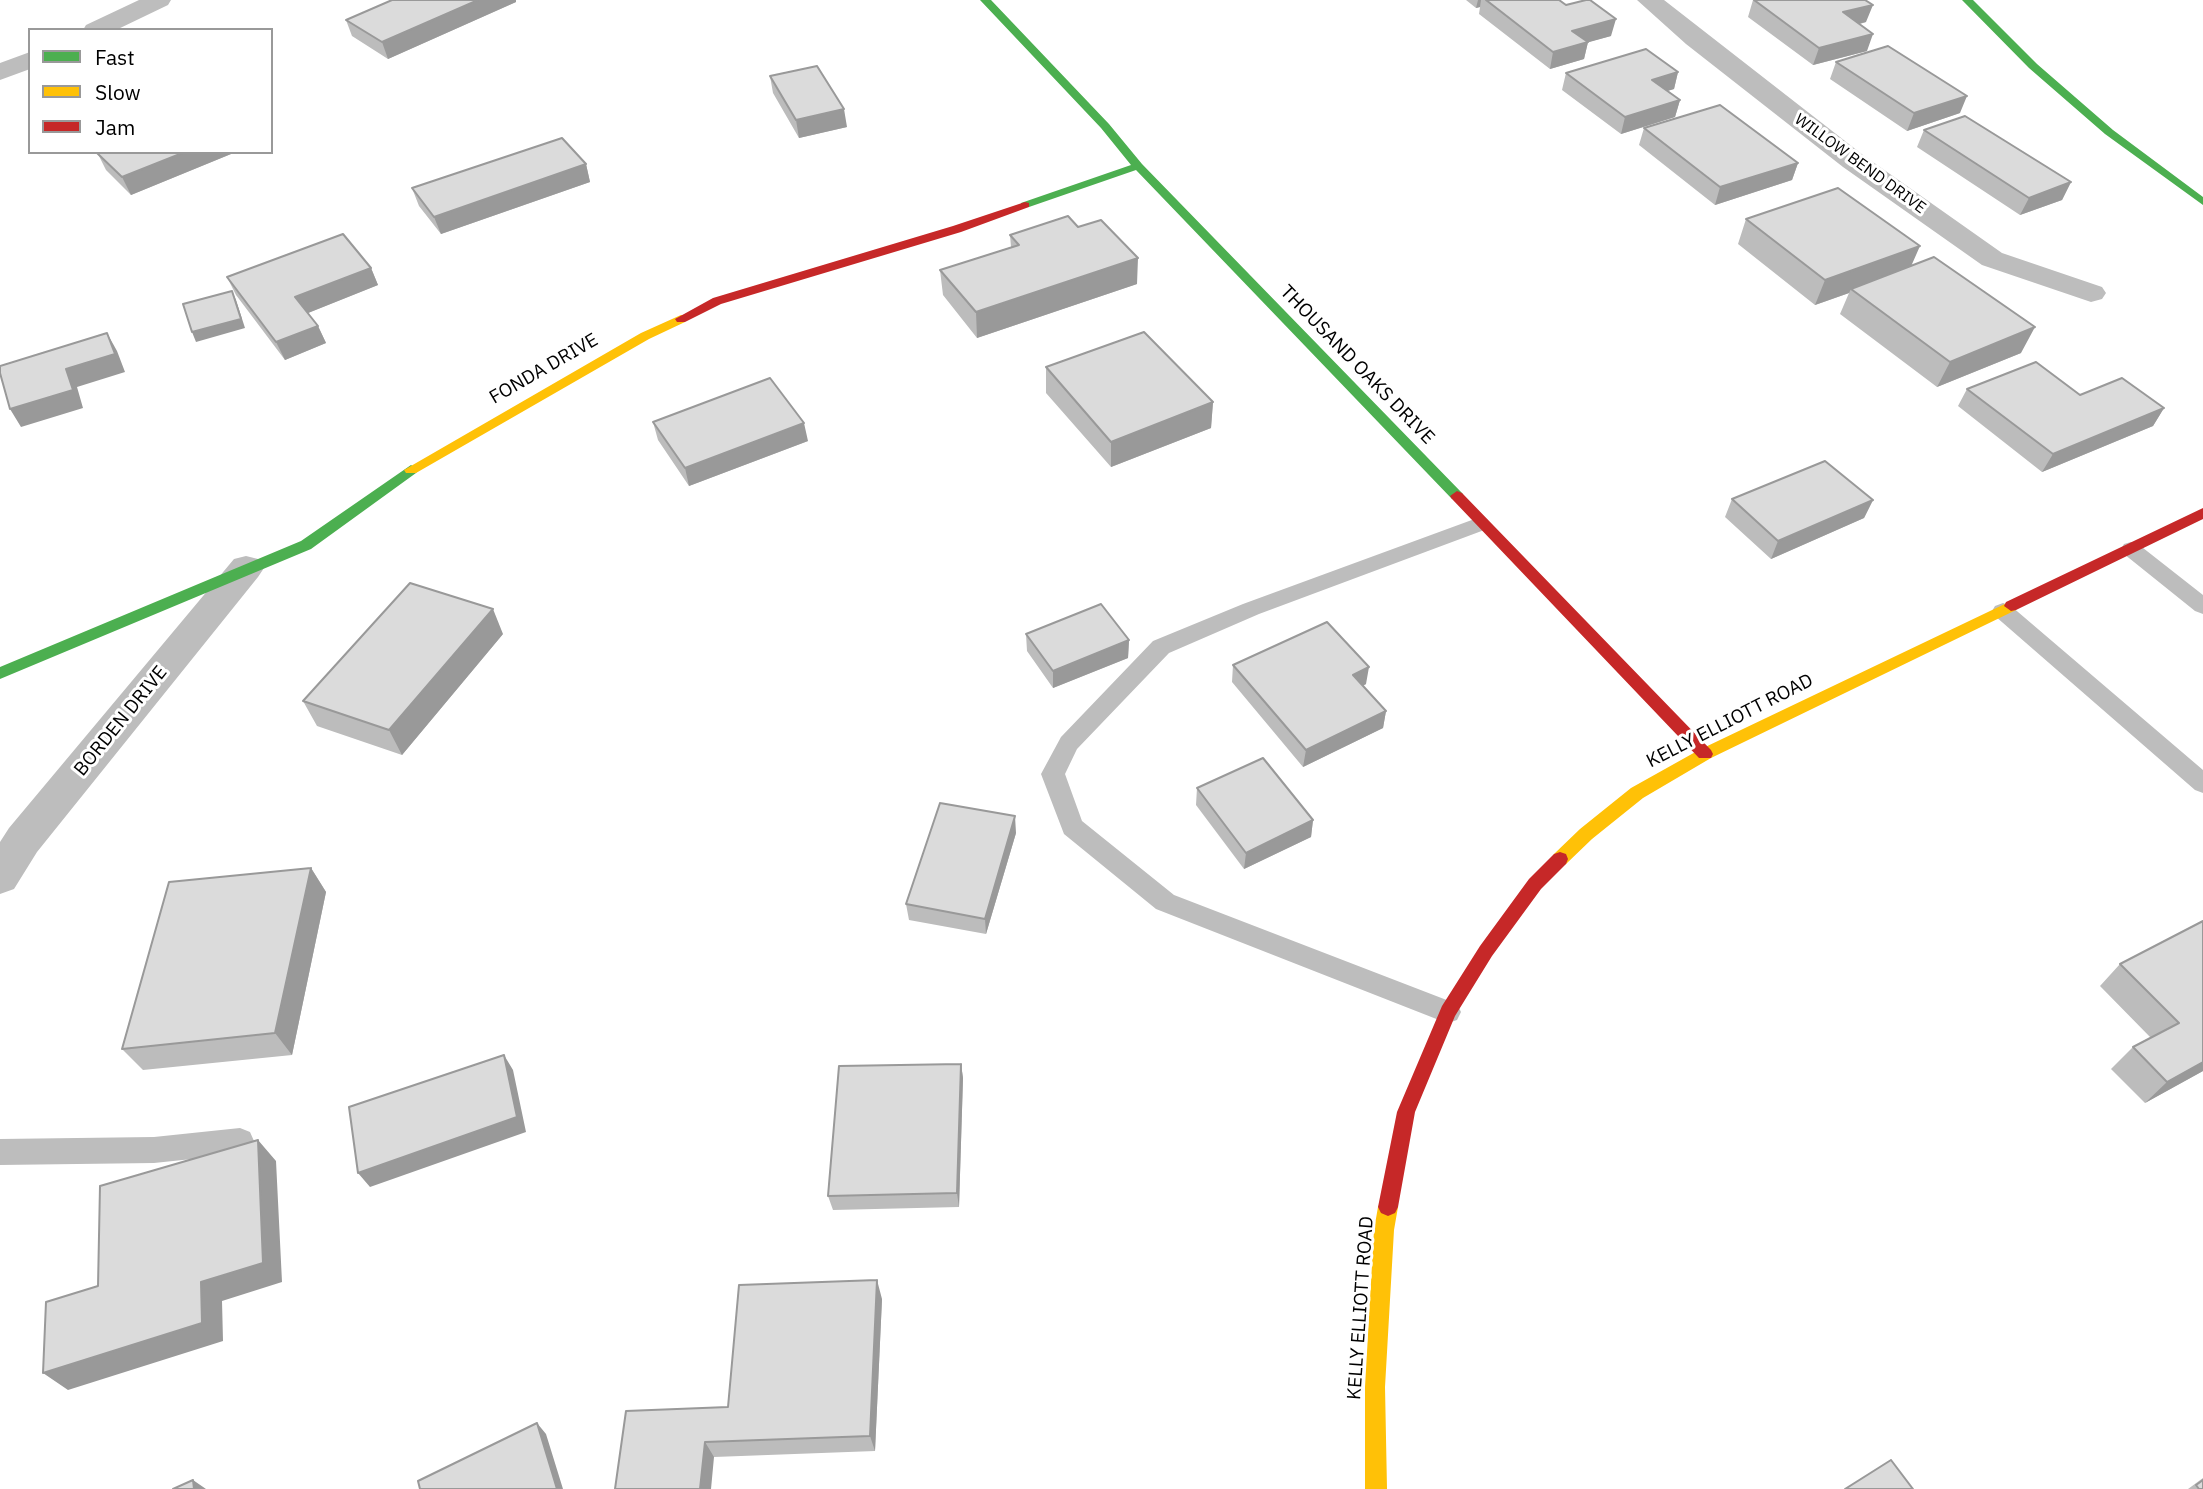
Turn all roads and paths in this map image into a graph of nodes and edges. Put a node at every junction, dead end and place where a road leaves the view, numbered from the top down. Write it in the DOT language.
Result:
graph roads {
  1 [pos="159,0"];
  2 [pos="985,0"];
  3 [pos="1649,0"];
  4 [pos="1967,0"];
  5 [pos="99,28"];
  6 [pos="28,61"];
  7 [pos="0,72"];
  8 [pos="1138,166"];
  9 [pos="2203,202"];
  10 [pos="2091,293"];
  11 [pos="2203,513"];
  12 [pos="1480,524"];
  13 [pos="2131,550"];
  14 [pos="246,568"];
  15 [pos="2203,606"];
  16 [pos="2003,611"];
  17 [pos="0,673"];
  18 [pos="1705,754"];
  19 [pos="2203,784"];
  20 [pos="0,877"];
  21 [pos="1448,1012"];
  22 [pos="240,1142"];
  23 [pos="0,1152"];
  24 [pos="1376,1489"];
  1 -- 5 [label="street"];
  2 -- 8 [label="main road, THOUSAND OAKS DRIVE"];
  3 -- 10 [label="street, WILLOW BEND DRIVE"];
  4 -- 9 [label="main road"];
  6 -- 7 [label="street"];
  8 -- 12 [label="main road, THOUSAND OAKS DRIVE"];
  8 -- 14 [label="main road, FONDA DRIVE"];
  11 -- 13 [label="main road, KELLY ELLIOTT ROAD"];
  12 -- 18 [label="main road, THOUSAND OAKS DRIVE"];
  12 -- 21 [label="lane"];
  13 -- 15 [label="lane"];
  13 -- 16 [label="main road, KELLY ELLIOTT ROAD"];
  14 -- 17 [label="main road, FONDA DRIVE"];
  14 -- 20 [label="street, BORDEN DRIVE"];
  16 -- 18 [label="main road, KELLY ELLIOTT ROAD"];
  16 -- 19 [label="lane"];
  18 -- 21 [label="main road, KELLY ELLIOTT ROAD"];
  21 -- 24 [label="main road, KELLY ELLIOTT ROAD"];
  22 -- 23 [label="lane"];
}
